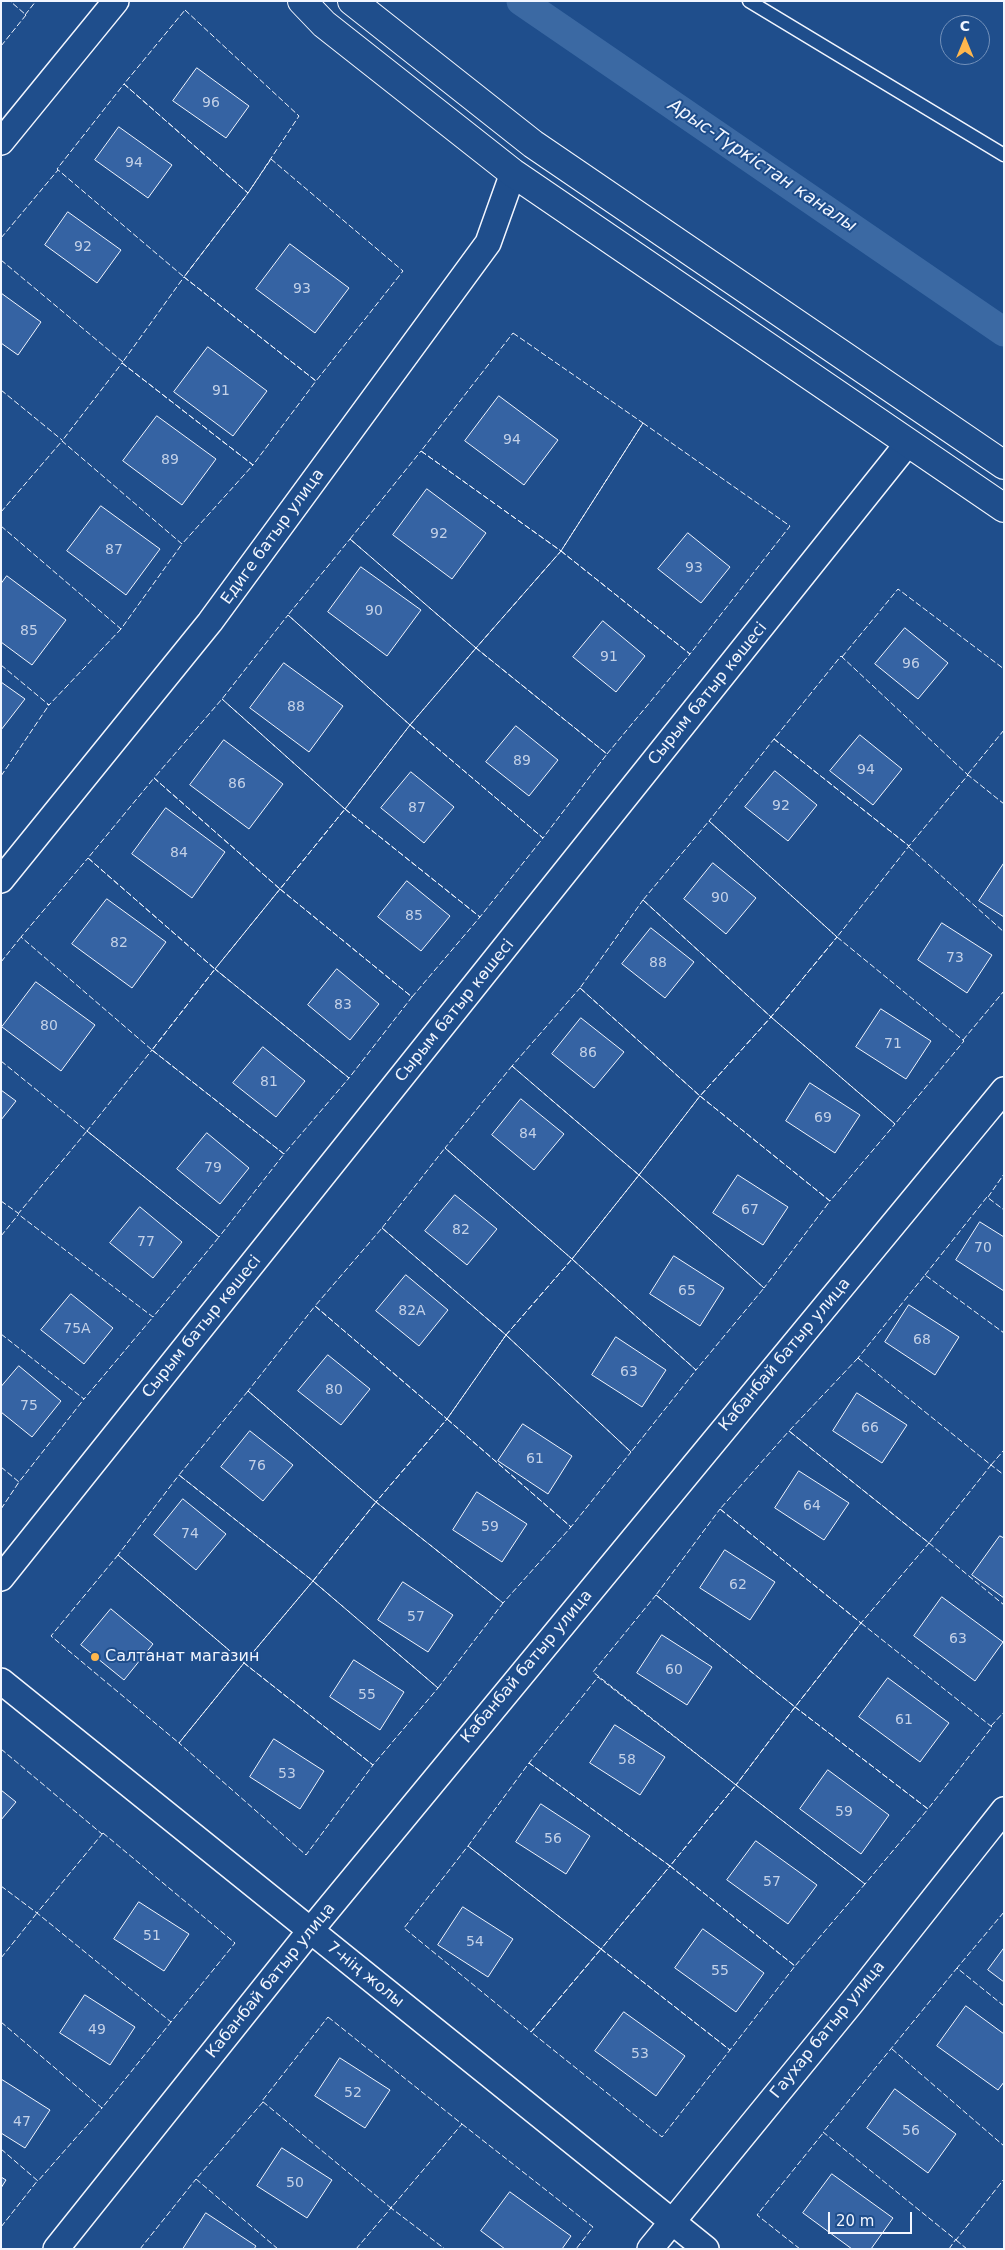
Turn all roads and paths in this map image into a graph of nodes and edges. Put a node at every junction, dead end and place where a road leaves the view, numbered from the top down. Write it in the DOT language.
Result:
graph roads {
  1 [pos="116,1"];
  2 [pos="302,1"];
  3 [pos="352,1"];
  4 [pos="749,1"];
  5 [pos="1,142"];
  6 [pos="1004,155"];
  7 [pos="513,173"];
  8 [pos="908,443"];
  9 [pos="1004,466"];
  10 [pos="1004,508"];
  11 [pos="1,880"];
  12 [pos="1004,1090"];
  13 [pos="1,1578"];
  14 [pos="1,1682"];
  15 [pos="1004,1810"];
  16 [pos="310,1931"];
  17 [pos="672,2221"];
  18 [pos="56,2249"];
  19 [pos="650,2249"];
  20 [pos="706,2249"];
  1 -- 5 [label="street"];
  2 -- 7 [label="highway"];
  3 -- 9 [label="highway"];
  4 -- 6 [label="lane"];
  7 -- 8 [label="highway"];
  7 -- 11 [label="street, Едиге батыр улица"];
  8 -- 10 [label="highway"];
  8 -- 13 [label="street, Сырым батыр көшесі"];
  12 -- 16 [label="street, Кабанбай батыр улица"];
  14 -- 16 [label="street, 7-нің жолы"];
  15 -- 17 [label="street, Гаухар батыр улица"];
  16 -- 17 [label="street, 7-нің жолы"];
  16 -- 18 [label="street, Кабанбай батыр улица"];
  17 -- 19 [label="street, Гаухар батыр улица"];
  17 -- 20 [label="street, 7-нің жолы"];
}
